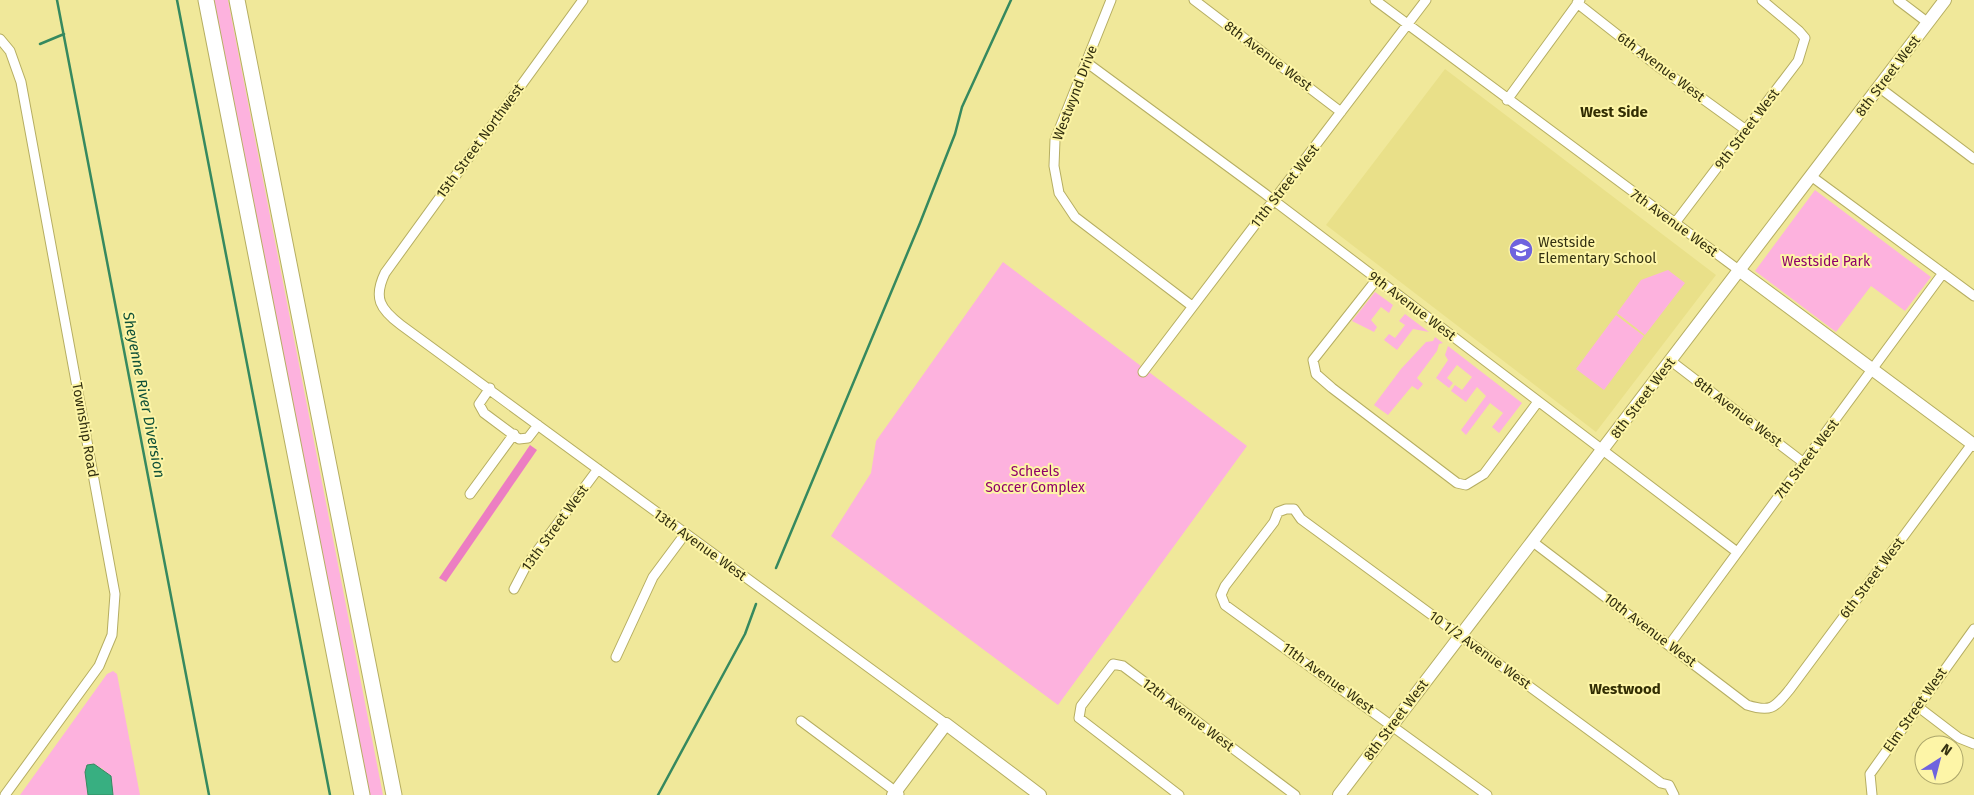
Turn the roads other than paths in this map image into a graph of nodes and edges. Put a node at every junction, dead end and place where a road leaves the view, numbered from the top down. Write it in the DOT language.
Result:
graph roads {
  1 [pos="206,0"];
  2 [pos="236,0"];
  3 [pos="583,0"];
  4 [pos="1111,0"];
  5 [pos="1194,0"];
  6 [pos="1375,0"];
  7 [pos="1426,0"];
  8 [pos="1762,0"];
  9 [pos="1898,0"];
  10 [pos="1945,0"];
  11 [pos="1578,2"];
  12 [pos="1927,22"];
  13 [pos="1407,25"];
  14 [pos="0,39"];
  15 [pos="1086,62"];
  16 [pos="1880,88"];
  17 [pos="1507,100"];
  18 [pos="1341,112"];
  19 [pos="1746,130"];
  20 [pos="1974,159"];
  21 [pos="1811,176"];
  22 [pos="1274,201"];
  23 [pos="1675,223"];
  24 [pos="1740,271"];
  25 [pos="1943,273"];
  26 [pos="1376,279"];
  27 [pos="379,284"];
  28 [pos="1974,296"];
  29 [pos="1192,306"];
  30 [pos="1671,361"];
  31 [pos="1872,371"];
  32 [pos="1143,372"];
  33 [pos="490,388"];
  34 [pos="1538,403"];
  35 [pos="538,425"];
  36 [pos="514,434"];
  37 [pos="1973,445"];
  38 [pos="1602,452"];
  39 [pos="1804,463"];
  40 [pos="598,469"];
  41 [pos="470,494"];
  42 [pos="685,534"];
  43 [pos="1533,542"];
  44 [pos="1736,552"];
  45 [pos="514,589"];
  46 [pos="1221,596"];
  47 [pos="1974,629"];
  48 [pos="1461,636"];
  49 [pos="1670,644"];
  50 [pos="616,657"];
  51 [pos="1917,706"];
  52 [pos="1768,709"];
  53 [pos="801,721"];
  54 [pos="946,724"];
  55 [pos="1392,725"];
  56 [pos="1974,744"];
  57 [pos="897,794"];
  58 [pos="1675,794"];
  59 [pos="4,795"];
  60 [pos="362,795"];
  61 [pos="394,795"];
  62 [pos="1040,795"];
  63 [pos="1179,795"];
  64 [pos="1294,795"];
  65 [pos="1339,795"];
  66 [pos="1487,795"];
  67 [pos="1872,795"];
  1 -- 60 [label="highway"];
  2 -- 61 [label="highway"];
  3 -- 27 [label="street, 15th Street Northwest"];
  4 -- 15 [label="street, Westwynd Drive"];
  5 -- 18 [label="street, 8th Avenue West"];
  6 -- 13 [label="street, 7th Avenue West"];
  7 -- 13 [label="street, 11th Street West"];
  8 -- 19 [label="street, 9th Street West"];
  9 -- 12 [label="street"];
  10 -- 12 [label="street, 8th Street West"];
  11 -- 17 [label="street"];
  11 -- 19 [label="street, 6th Avenue West"];
  12 -- 16 [label="street, 8th Street West"];
  13 -- 17 [label="street, 7th Avenue West"];
  13 -- 18 [label="street, 11th Street West"];
  14 -- 59 [label="street, Township Road"];
  15 -- 22 [label="street, 9th Avenue West"];
  15 -- 29 [label="street, Westwynd Drive"];
  16 -- 20 [label="street"];
  16 -- 21 [label="street, 8th Street West"];
  17 -- 23 [label="street, 7th Avenue West"];
  18 -- 22 [label="street, 11th Street West"];
  19 -- 23 [label="street, 9th Street West"];
  21 -- 24 [label="street, 8th Street West"];
  21 -- 25 [label="street"];
  22 -- 26 [label="street, 9th Avenue West"];
  22 -- 29 [label="street, 11th Street West"];
  23 -- 24 [label="street, 7th Avenue West"];
  24 -- 30 [label="street, 8th Street West"];
  24 -- 31 [label="street, 7th Avenue West"];
  25 -- 28 [label="street"];
  25 -- 31 [label="street, 7th Street West"];
  26 -- 34 [label="street, 9th Avenue West"];
  26 -- 34 [label="street"];
  27 -- 33 [label="street, 13th Avenue West"];
  29 -- 32 [label="street, 11th Street West"];
  30 -- 38 [label="street, 8th Street West"];
  30 -- 39 [label="street, 8th Avenue West"];
  31 -- 37 [label="street, 7th Avenue West"];
  31 -- 39 [label="street, 7th Street West"];
  33 -- 35 [label="street, 13th Avenue West"];
  33 -- 36 [label="street"];
  34 -- 38 [label="street, 9th Avenue West"];
  35 -- 36 [label="street"];
  35 -- 40 [label="street, 13th Avenue West"];
  36 -- 41 [label="street"];
  37 -- 52 [label="street, 6th Street West"];
  38 -- 43 [label="street, 8th Street West"];
  38 -- 44 [label="street, 9th Avenue West"];
  39 -- 44 [label="street, 7th Street West"];
  40 -- 42 [label="street, 13th Avenue West"];
  40 -- 45 [label="street, 13th Street West"];
  42 -- 50 [label="street"];
  42 -- 54 [label="street, 13th Avenue West"];
  43 -- 48 [label="street, 8th Street West"];
  43 -- 49 [label="street, 10th Avenue West"];
  44 -- 49 [label="street, 7th Street West"];
  46 -- 48 [label="street, 10 1/2 Avenue West"];
  46 -- 55 [label="street, 11th Avenue West"];
  47 -- 51 [label="street, Elm Street West"];
  48 -- 55 [label="street, 8th Street West"];
  48 -- 58 [label="street, 10 1/2 Avenue West"];
  49 -- 52 [label="street, 10th Avenue West"];
  51 -- 56 [label="street"];
  51 -- 67 [label="street, Elm Street West"];
  53 -- 57 [label="street"];
  54 -- 57 [label="street"];
  54 -- 62 [label="street, 13th Avenue West"];
  55 -- 65 [label="street, 8th Street West"];
  55 -- 66 [label="street, 11th Avenue West"];
  63 -- 64 [label="street, 12th Avenue West"];
}
